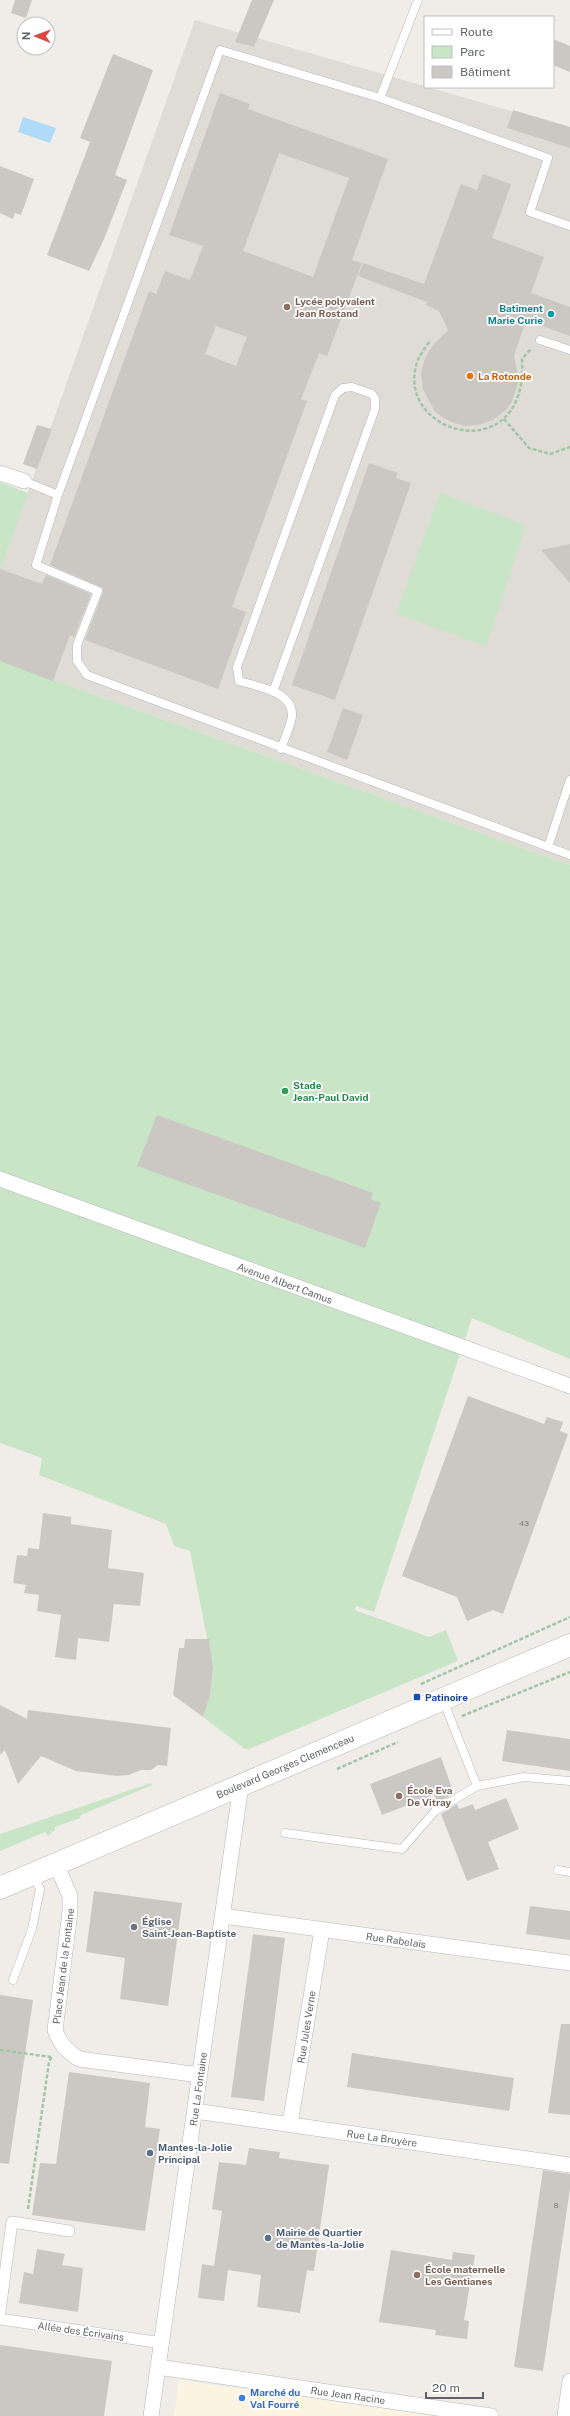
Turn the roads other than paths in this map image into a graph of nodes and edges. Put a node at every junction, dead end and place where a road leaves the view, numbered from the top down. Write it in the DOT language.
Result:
graph roads {
  1 [pos="418,0"];
  2 [pos="380,98"];
  3 [pos="570,226"];
  4 [pos="540,340"];
  5 [pos="570,350"];
  6 [pos="0,473"];
  7 [pos="24,481"];
  8 [pos="58,495"];
  9 [pos="273,692"];
  10 [pos="281,749"];
  11 [pos="570,780"];
  12 [pos="548,847"];
  13 [pos="570,856"];
  14 [pos="0,1179"];
  15 [pos="570,1386"];
  16 [pos="570,1644"];
  17 [pos="443,1699"];
  18 [pos="570,1781"];
  19 [pos="241,1785"];
  20 [pos="477,1786"];
  21 [pos="285,1833"];
  22 [pos="56,1864"];
  23 [pos="558,1870"];
  24 [pos="570,1872"];
  25 [pos="33,1874"];
  26 [pos="0,1888"];
  27 [pos="223,1916"];
  28 [pos="322,1930"];
  29 [pos="570,1963"];
  30 [pos="13,1980"];
  31 [pos="200,2075"];
  32 [pos="195,2110"];
  33 [pos="290,2124"];
  34 [pos="570,2164"];
  35 [pos="69,2231"];
  36 [pos="0,2312"];
  37 [pos="0,2319"];
  38 [pos="162,2343"];
  39 [pos="158,2367"];
  40 [pos="570,2381"];
  41 [pos="151,2416"];
  42 [pos="491,2416"];
  43 [pos="565,2416"];
  1 -- 2 [label="lane"];
  2 -- 3 [label="lane"];
  2 -- 8 [label="lane"];
  4 -- 5 [label="lane"];
  6 -- 7 [label="street"];
  7 -- 8 [label="lane"];
  8 -- 10 [label="lane"];
  9 -- 9 [label="lane"];
  9 -- 10 [label="lane"];
  10 -- 12 [label="lane"];
  11 -- 12 [label="lane"];
  12 -- 13 [label="lane"];
  14 -- 15 [label="street, Avenue Albert Camus"];
  16 -- 17 [label="main road, Boulevard Georges Clemenceau"];
  17 -- 19 [label="main road, Boulevard Georges Clemenceau"];
  17 -- 20 [label="lane"];
  18 -- 20 [label="lane"];
  19 -- 22 [label="main road, Boulevard Georges Clemenceau"];
  19 -- 27 [label="street, Rue La Fontaine"];
  20 -- 21 [label="lane"];
  22 -- 25 [label="main road, Boulevard Georges Clemenceau"];
  22 -- 31 [label="street, Place Jean de la Fontaine"];
  23 -- 24 [label="lane"];
  25 -- 26 [label="main road, Boulevard Georges Clemenceau"];
  25 -- 30 [label="lane"];
  27 -- 28 [label="street, Rue Rabelais"];
  27 -- 31 [label="street, Rue La Fontaine"];
  28 -- 29 [label="street, Rue Rabelais"];
  28 -- 33 [label="street, Rue Jules Verne"];
  31 -- 32 [label="street, Rue La Fontaine"];
  32 -- 33 [label="street, Rue La Bruyère"];
  32 -- 38 [label="street, Rue La Fontaine"];
  33 -- 34 [label="street, Rue La Bruyère"];
  35 -- 36 [label="street"];
  37 -- 38 [label="street, Allée des Écrivains"];
  38 -- 39 [label="street, Rue La Fontaine"];
  39 -- 41 [label="street, Rue La Fontaine"];
  39 -- 42 [label="street, Rue Jean Racine"];
  40 -- 43 [label="street"];
}
